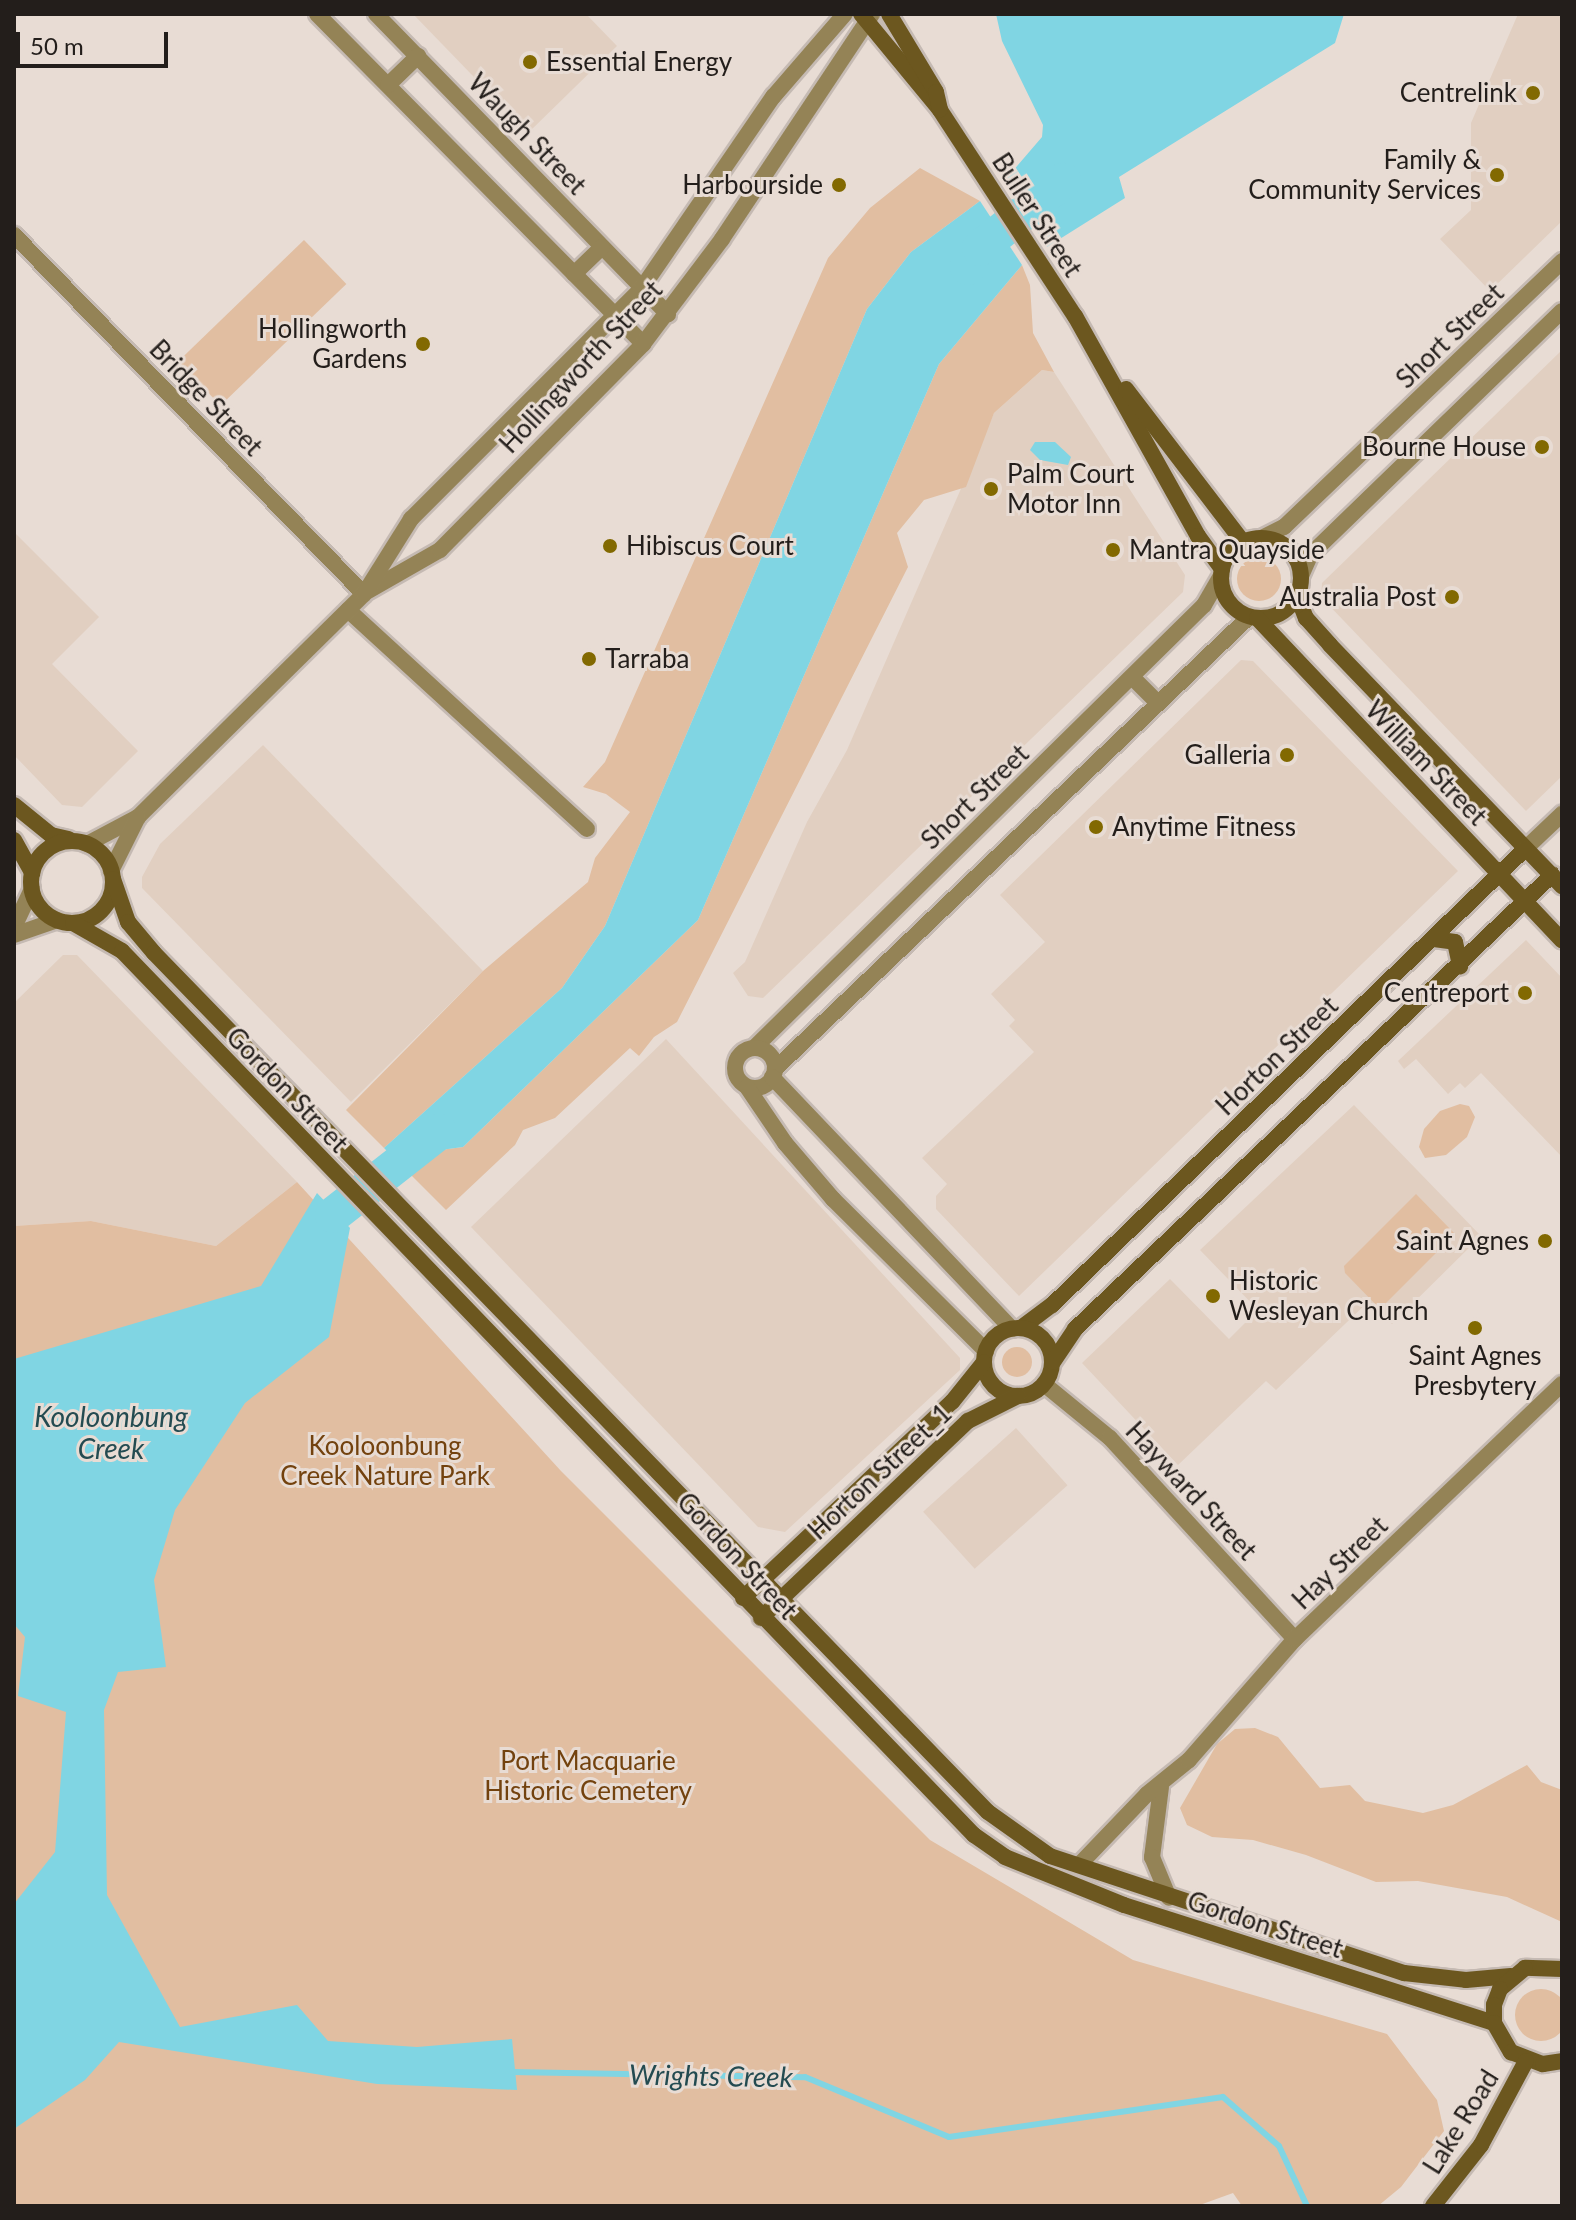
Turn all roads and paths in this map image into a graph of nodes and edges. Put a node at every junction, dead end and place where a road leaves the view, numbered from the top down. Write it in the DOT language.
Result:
graph roads {
  1 [pos="317,14"];
  2 [pos="376,14"];
  3 [pos="845,14"];
  4 [pos="889,14"];
  5 [pos="866,16"];
  6 [pos="418,56"];
  7 [pos="388,85"];
  8 [pos="940,110"];
  9 [pos="14,235"];
  10 [pos="602,247"];
  11 [pos="1562,261"];
  12 [pos="574,274"];
  13 [pos="642,288"];
  14 [pos="1562,311"];
  15 [pos="668,314"];
  16 [pos="615,316"];
  17 [pos="643,344"];
  18 [pos="1094,347"];
  19 [pos="1262,538"];
  20 [pos="1243,542"];
  21 [pos="1221,572"];
  22 [pos="1301,576"];
  23 [pos="364,594"];
  24 [pos="1297,595"];
  25 [pos="348,610"];
  26 [pos="1253,618"];
  27 [pos="1132,677"];
  28 [pos="1157,702"];
  29 [pos="14,805"];
  30 [pos="1562,814"];
  31 [pos="138,817"];
  32 [pos="587,829"];
  33 [pos="14,840"];
  34 [pos="81,842"];
  35 [pos="1526,848"];
  36 [pos="1499,874"];
  37 [pos="112,875"];
  38 [pos="1559,876"];
  39 [pos="32,881"];
  40 [pos="1525,902"];
  41 [pos="65,921"];
  42 [pos="14,927"];
  43 [pos="14,935"];
  44 [pos="1434,939"];
  45 [pos="1562,940"];
  46 [pos="1460,966"];
  47 [pos="754,1048"];
  48 [pos="774,1073"];
  49 [pos="747,1087"];
  50 [pos="1017,1328"];
  51 [pos="985,1356"];
  52 [pos="1053,1362"];
  53 [pos="1044,1384"];
  54 [pos="1562,1384"];
  55 [pos="1018,1396"];
  56 [pos="765,1578"];
  57 [pos="783,1596"];
  58 [pos="743,1598"];
  59 [pos="761,1618"];
  60 [pos="1295,1639"];
  61 [pos="1161,1787"];
  62 [pos="1079,1865"];
  63 [pos="1169,1898"];
  64 [pos="1562,1969"];
  65 [pos="1511,1976"];
  66 [pos="1494,2023"];
  67 [pos="1526,2061"];
  68 [pos="1562,2062"];
  69 [pos="1433,2206"];
  1 -- 7 [label="street"];
  2 -- 6 [label="street, Waugh Street"];
  3 -- 13 [label="street, Hollingworth Street"];
  4 -- 8 [label="street, Buller Street"];
  5 -- 8 [label="street, Buller Street"];
  5 -- 15 [label="street, Hollingworth Street"];
  6 -- 7 [label="street"];
  6 -- 10 [label="street, Waugh Street"];
  7 -- 12 [label="street"];
  8 -- 18 [label="street, Buller Street"];
  9 -- 23 [label="street, Bridge Street"];
  10 -- 12 [label="street"];
  10 -- 13 [label="street, Waugh Street"];
  11 -- 19 [label="street, Short Street"];
  12 -- 16 [label="street"];
  13 -- 15 [label="street, Waugh Street"];
  13 -- 16 [label="street, Hollingworth Street"];
  14 -- 22 [label="street"];
  15 -- 17 [label="street, Hollingworth Street"];
  16 -- 17 [label="street"];
  16 -- 23 [label="street, Hollingworth Street"];
  17 -- 23 [label="street, Hollingworth Street"];
  18 -- 20 [label="street, Buller Street"];
  18 -- 21 [label="street, Buller Street"];
  19 -- 20 [label="street"];
  19 -- 22 [label="street"];
  20 -- 21 [label="street"];
  21 -- 26 [label="street"];
  21 -- 27 [label="street, Short Street"];
  22 -- 24 [label="street"];
  23 -- 25 [label="street, Hollingworth Street"];
  24 -- 26 [label="street"];
  24 -- 35 [label="street, William Street"];
  25 -- 31 [label="street, Hollingworth Street"];
  25 -- 32 [label="street"];
  26 -- 28 [label="street"];
  26 -- 36 [label="street, William Street"];
  27 -- 28 [label="street"];
  27 -- 47 [label="street, Short Street"];
  28 -- 48 [label="street"];
  29 -- 34 [label="street"];
  30 -- 35 [label="street, Horton Street"];
  31 -- 34 [label="street, Hollingworth Street"];
  31 -- 37 [label="street, Hollingworth Street"];
  33 -- 39 [label="street"];
  34 -- 37 [label="street"];
  34 -- 39 [label="street"];
  35 -- 36 [label="street, Horton Street"];
  35 -- 38 [label="street, William Street"];
  36 -- 40 [label="street, William Street"];
  36 -- 44 [label="street, Horton Street"];
  37 -- 41 [label="street"];
  37 -- 56 [label="street, Gordon Street"];
  38 -- 40 [label="street"];
  39 -- 41 [label="street"];
  39 -- 42 [label="street"];
  40 -- 45 [label="street, William Street"];
  40 -- 46 [label="street"];
  41 -- 43 [label="street"];
  41 -- 58 [label="street, Gordon Street"];
  44 -- 46 [label="street"];
  44 -- 50 [label="street, Horton Street"];
  46 -- 52 [label="street"];
  47 -- 48 [label="street"];
  47 -- 49 [label="street"];
  48 -- 49 [label="street"];
  48 -- 50 [label="street"];
  49 -- 51 [label="street"];
  50 -- 51 [label="street"];
  50 -- 52 [label="street"];
  51 -- 55 [label="street"];
  51 -- 56 [label="street"];
  52 -- 53 [label="street"];
  53 -- 55 [label="street"];
  53 -- 60 [label="street, Hayward Street"];
  54 -- 60 [label="street, Hay Street"];
  55 -- 57 [label="street, Horton Street_1"];
  56 -- 57 [label="street, Gordon Street"];
  56 -- 58 [label="street"];
  57 -- 59 [label="street"];
  57 -- 62 [label="street, Gordon Street"];
  58 -- 59 [label="street, Gordon Street"];
  59 -- 66 [label="street, Gordon Street"];
  60 -- 61 [label="street, Hay Street"];
  61 -- 62 [label="street, Hay Street"];
  61 -- 63 [label="street"];
  62 -- 63 [label="street, Gordon Street"];
  63 -- 65 [label="street, Gordon Street"];
  64 -- 65 [label="street, Gordon Street"];
  65 -- 66 [label="street"];
  66 -- 67 [label="street"];
  67 -- 68 [label="street"];
  67 -- 69 [label="street, Lake Road"];
}
